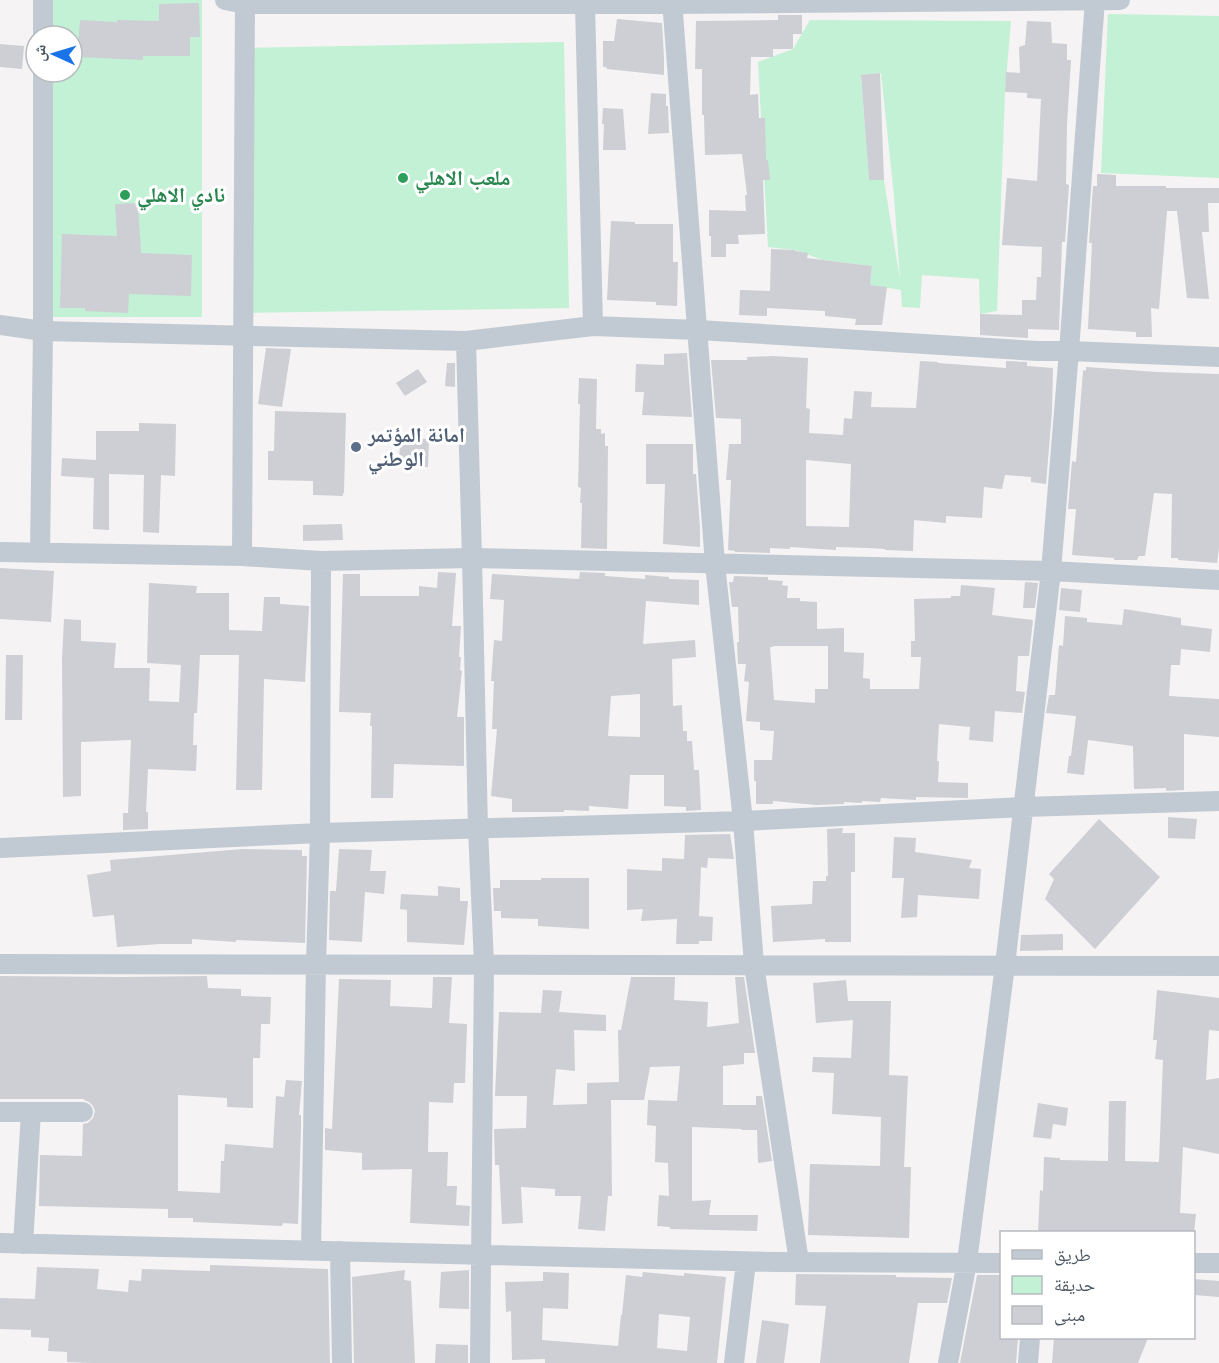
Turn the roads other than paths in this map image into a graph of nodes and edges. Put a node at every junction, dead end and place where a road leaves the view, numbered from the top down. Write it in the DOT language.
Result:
graph roads {
  1 [pos="43,0"];
  2 [pos="225,0"];
  3 [pos="1120,0"];
  4 [pos="1095,1"];
  5 [pos="245,2"];
  6 [pos="491,2"];
  7 [pos="672,2"];
  8 [pos="585,4"];
  9 [pos="43,24"];
  10 [pos="43,84"];
  11 [pos="0,325"];
  12 [pos="592,326"];
  13 [pos="698,330"];
  14 [pos="43,331"];
  15 [pos="243,336"];
  16 [pos="466,341"];
  17 [pos="1069,351"];
  18 [pos="1219,357"];
  19 [pos="0,552"];
  20 [pos="40,553"];
  21 [pos="242,556"];
  22 [pos="472,558"];
  23 [pos="321,561"];
  24 [pos="715,564"];
  25 [pos="1051,571"];
  26 [pos="1219,580"];
  27 [pos="1219,801"];
  28 [pos="1024,807"];
  29 [pos="743,821"];
  30 [pos="478,829"];
  31 [pos="320,833"];
  32 [pos="0,848"];
  33 [pos="0,964"];
  34 [pos="315,964"];
  35 [pos="484,964"];
  36 [pos="754,965"];
  37 [pos="1005,965"];
  38 [pos="1219,966"];
  39 [pos="31,1112"];
  40 [pos="83,1112"];
  41 [pos="0,1113"];
  42 [pos="0,1243"];
  43 [pos="23,1244"];
  44 [pos="311,1251"];
  45 [pos="340,1251"];
  46 [pos="480,1255"];
  47 [pos="746,1262"];
  48 [pos="799,1262"];
  49 [pos="968,1262"];
  50 [pos="1000,1263"];
  51 [pos="1195,1263"];
  52 [pos="1219,1263"];
  53 [pos="1030,1339"];
  54 [pos="342,1363"];
  55 [pos="480,1363"];
  56 [pos="734,1363"];
  57 [pos="948,1363"];
  58 [pos="1028,1363"];
  1 -- 9 [label="street"];
  2 -- 5 [label="street"];
  3 -- 4 [label="street"];
  4 -- 7 [label="street"];
  4 -- 17 [label="street"];
  5 -- 6 [label="street"];
  5 -- 15 [label="street"];
  6 -- 8 [label="street"];
  7 -- 8 [label="street"];
  7 -- 13 [label="street"];
  8 -- 12 [label="street"];
  10 -- 14 [label="street"];
  11 -- 14 [label="street"];
  12 -- 13 [label="street"];
  12 -- 16 [label="street"];
  13 -- 17 [label="street"];
  13 -- 24 [label="street"];
  14 -- 15 [label="street"];
  14 -- 20 [label="street"];
  15 -- 16 [label="street"];
  15 -- 21 [label="street"];
  16 -- 22 [label="street"];
  17 -- 18 [label="street"];
  17 -- 25 [label="street"];
  19 -- 20 [label="street"];
  20 -- 21 [label="street"];
  21 -- 23 [label="street"];
  22 -- 23 [label="street"];
  22 -- 24 [label="street"];
  22 -- 30 [label="street"];
  23 -- 31 [label="street"];
  24 -- 25 [label="street"];
  24 -- 29 [label="street"];
  25 -- 26 [label="street"];
  25 -- 28 [label="street"];
  27 -- 28 [label="street"];
  28 -- 29 [label="street"];
  28 -- 37 [label="street"];
  29 -- 30 [label="street"];
  29 -- 36 [label="street"];
  30 -- 31 [label="street"];
  30 -- 35 [label="street"];
  31 -- 32 [label="street"];
  31 -- 34 [label="street"];
  33 -- 34 [label="street"];
  34 -- 35 [label="street"];
  34 -- 44 [label="street"];
  35 -- 36 [label="street"];
  35 -- 46 [label="street"];
  36 -- 37 [label="street"];
  36 -- 48 [label="street"];
  37 -- 38 [label="street"];
  37 -- 49 [label="street"];
  39 -- 40 [label="street"];
  39 -- 41 [label="street"];
  39 -- 43 [label="street"];
  42 -- 43 [label="street"];
  43 -- 44 [label="street"];
  44 -- 45 [label="street"];
  45 -- 46 [label="street"];
  45 -- 54 [label="street"];
  46 -- 47 [label="street"];
  46 -- 55 [label="street"];
  47 -- 48 [label="street"];
  47 -- 56 [label="street"];
  48 -- 49 [label="street"];
  49 -- 50 [label="street"];
  49 -- 57 [label="street"];
  51 -- 52 [label="street"];
  53 -- 58 [label="street"];
}
